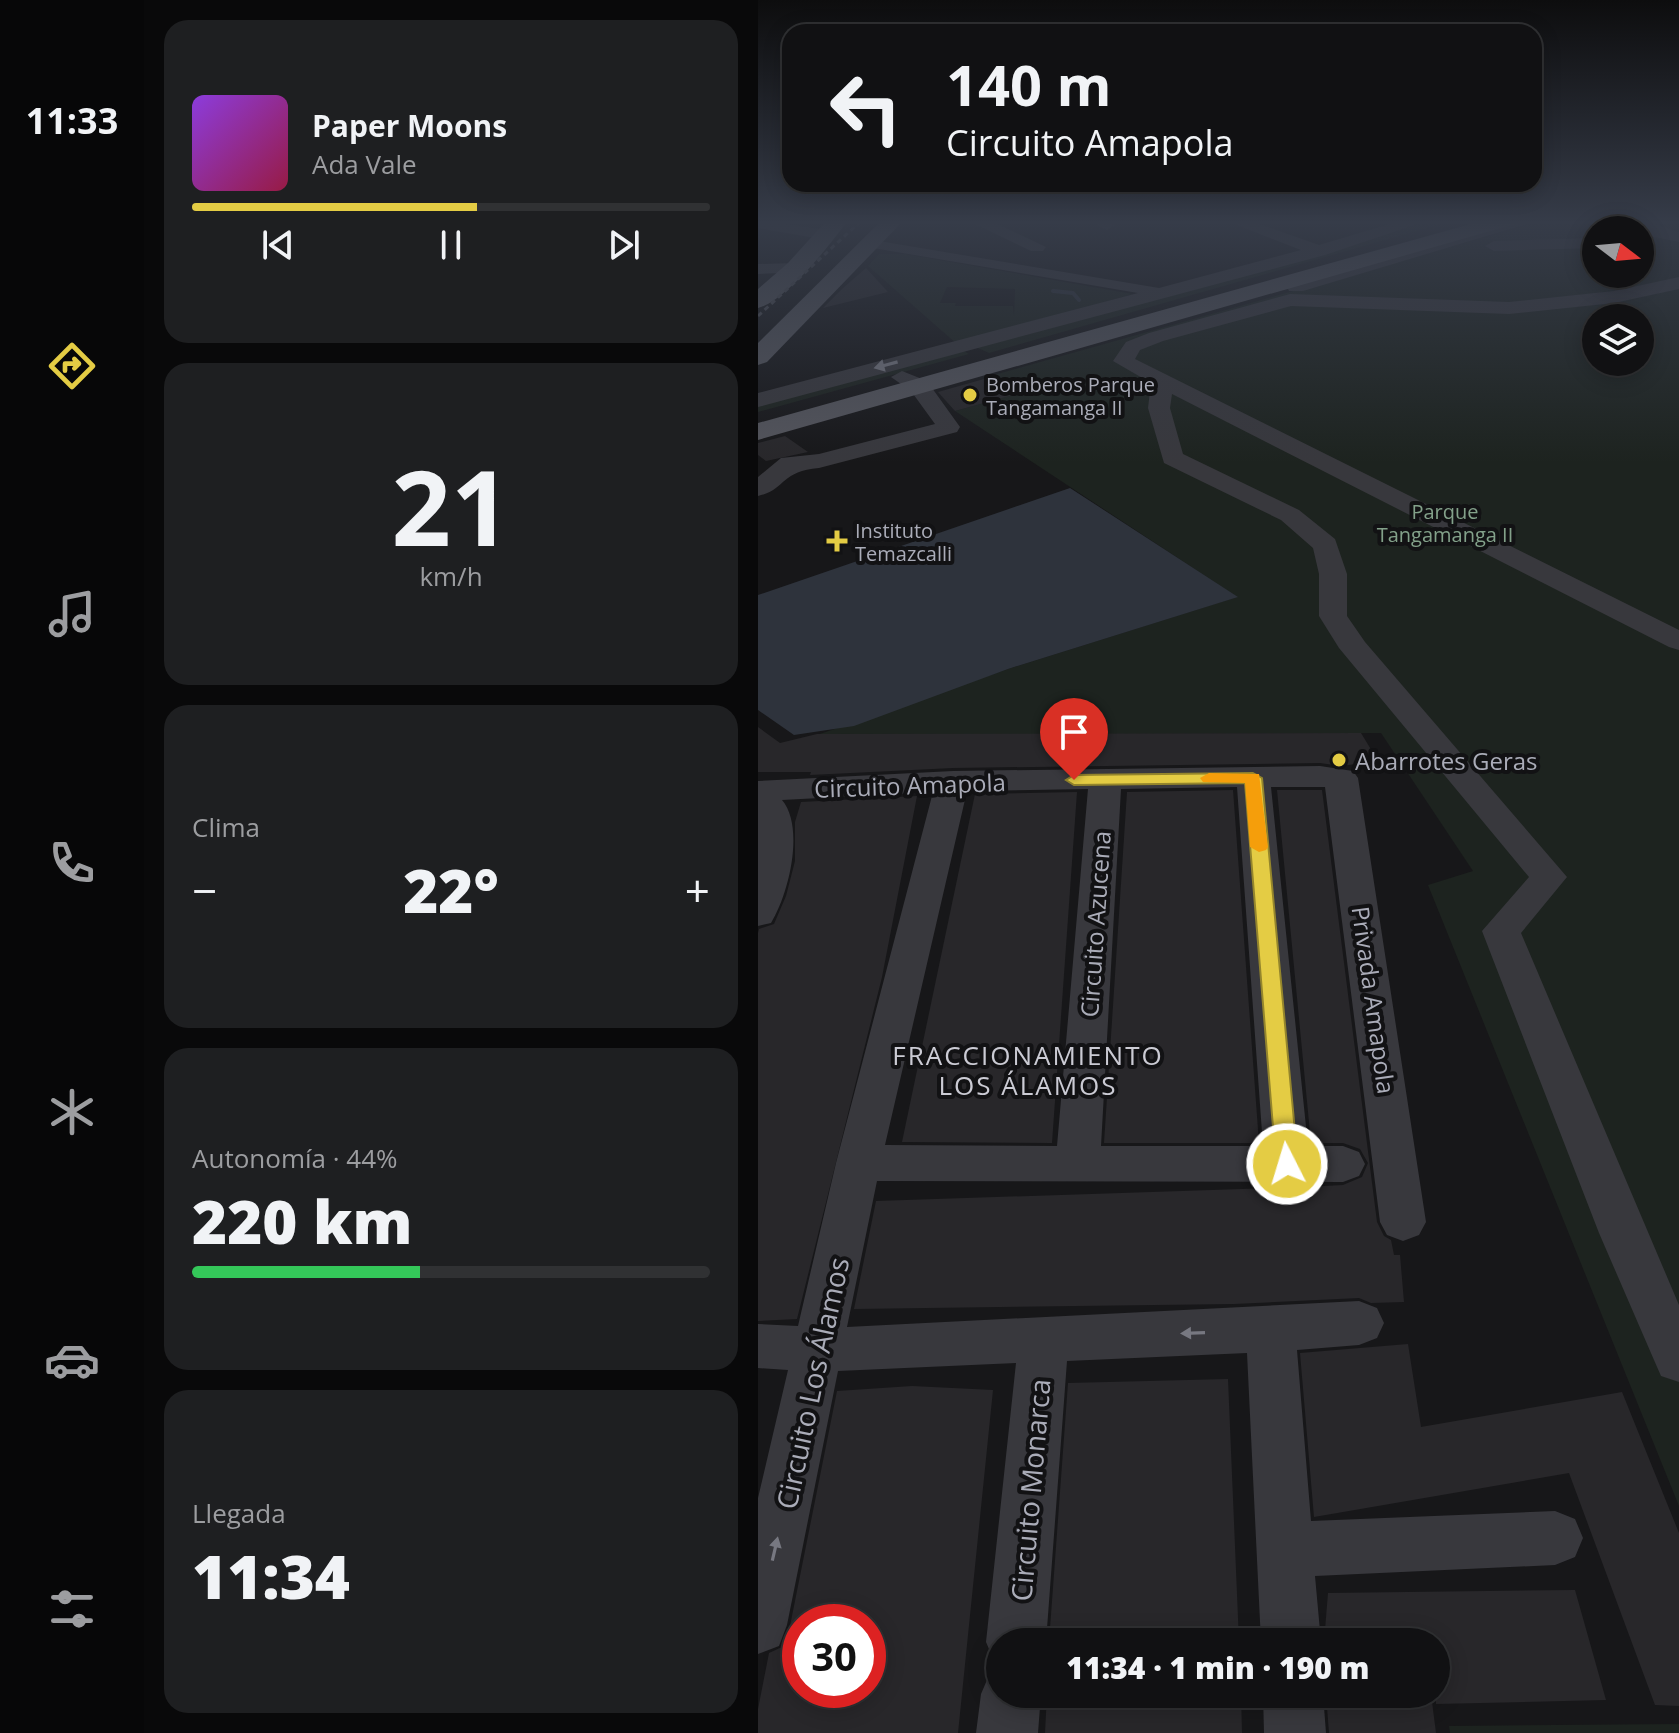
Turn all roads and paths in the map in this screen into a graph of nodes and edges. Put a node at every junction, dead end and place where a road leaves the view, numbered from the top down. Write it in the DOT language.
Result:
graph roads {
  1 [pos="815,301"];
  2 [pos="1137,301"];
  3 [pos="1181,301"];
  4 [pos="1234,301"];
  5 [pos="1287,301"];
  6 [pos="1314,301"];
  7 [pos="1577,301"];
  8 [pos="977,355"];
  9 [pos="758,357"];
  10 [pos="1162,381"];
  11 [pos="903,386"];
  12 [pos="758,400"];
  13 [pos="758,416"];
  14 [pos="758,432"];
  15 [pos="903,439"];
  16 [pos="819,461"];
  17 [pos="758,489"];
  18 [pos="759,515"];
  19 [pos="1679,641"];
  20 [pos="1253,778"];
  21 [pos="1341,778"];
  22 [pos="1105,780"];
  23 [pos="953,781"];
  24 [pos="758,792"];
  25 [pos="765,875"];
  26 [pos="758,914"];
  27 [pos="858,1163"];
  28 [pos="1078,1164"];
  29 [pos="1287,1164"];
  30 [pos="1343,1164"];
  31 [pos="1403,1222"];
  32 [pos="1359,1323"];
  33 [pos="1271,1330"];
  34 [pos="1044,1339"];
  35 [pos="758,1346"];
  36 [pos="820,1350"];
  37 [pos="1679,1360"];
  38 [pos="1555,1538"];
  39 [pos="1286,1550"];
  40 [pos="758,1625"];
  41 [pos="1017,1628"];
  42 [pos="1290,1628"];
  43 [pos="1010,1708"];
  44 [pos="1294,1708"];
  45 [pos="1007,1733"];
  46 [pos="1295,1733"];
  1 -- 9 [label="main road"];
  2 -- 8 [label="street"];
  3 -- 8 [label="main road"];
  4 -- 8 [label="main road"];
  5 -- 10 [label="street"];
  6 -- 7 [label="street"];
  8 -- 11 [label="main road"];
  8 -- 12 [label="street, one-way"];
  10 -- 19 [label="street"];
  10 -- 37 [label="street"];
  11 -- 13 [label="main road"];
  11 -- 14 [label="main road"];
  11 -- 15 [label="street"];
  11 -- 15 [label="street"];
  15 -- 16 [label="street"];
  16 -- 17 [label="street"];
  16 -- 18 [label="street"];
  20 -- 21 [label="street, Circuito Amapola"];
  20 -- 22 [label="street, Circuito Amapola"];
  20 -- 29 [label="street"];
  21 -- 31 [label="street, Privada Amapola"];
  22 -- 23 [label="street, Circuito Amapola"];
  22 -- 28 [label="street, Circuito Azucena"];
  23 -- 24 [label="street, Circuito Amapola"];
  23 -- 27 [label="street, Circuito Los Álamos"];
  24 -- 25 [label="street"];
  25 -- 26 [label="street"];
  27 -- 28 [label="street"];
  27 -- 36 [label="street, Circuito Los Álamos"];
  28 -- 29 [label="street"];
  29 -- 30 [label="street"];
  32 -- 33 [label="street"];
  33 -- 34 [label="street, one-way"];
  33 -- 39 [label="street"];
  34 -- 36 [label="street"];
  34 -- 41 [label="street, Circuito Monarca"];
  35 -- 36 [label="street"];
  40 -- 36 [label="street, Circuito Los Álamos, one-way"];
  38 -- 39 [label="street"];
  39 -- 42 [label="street"];
  43 -- 45 [label="street"];
  44 -- 46 [label="street"];
}
